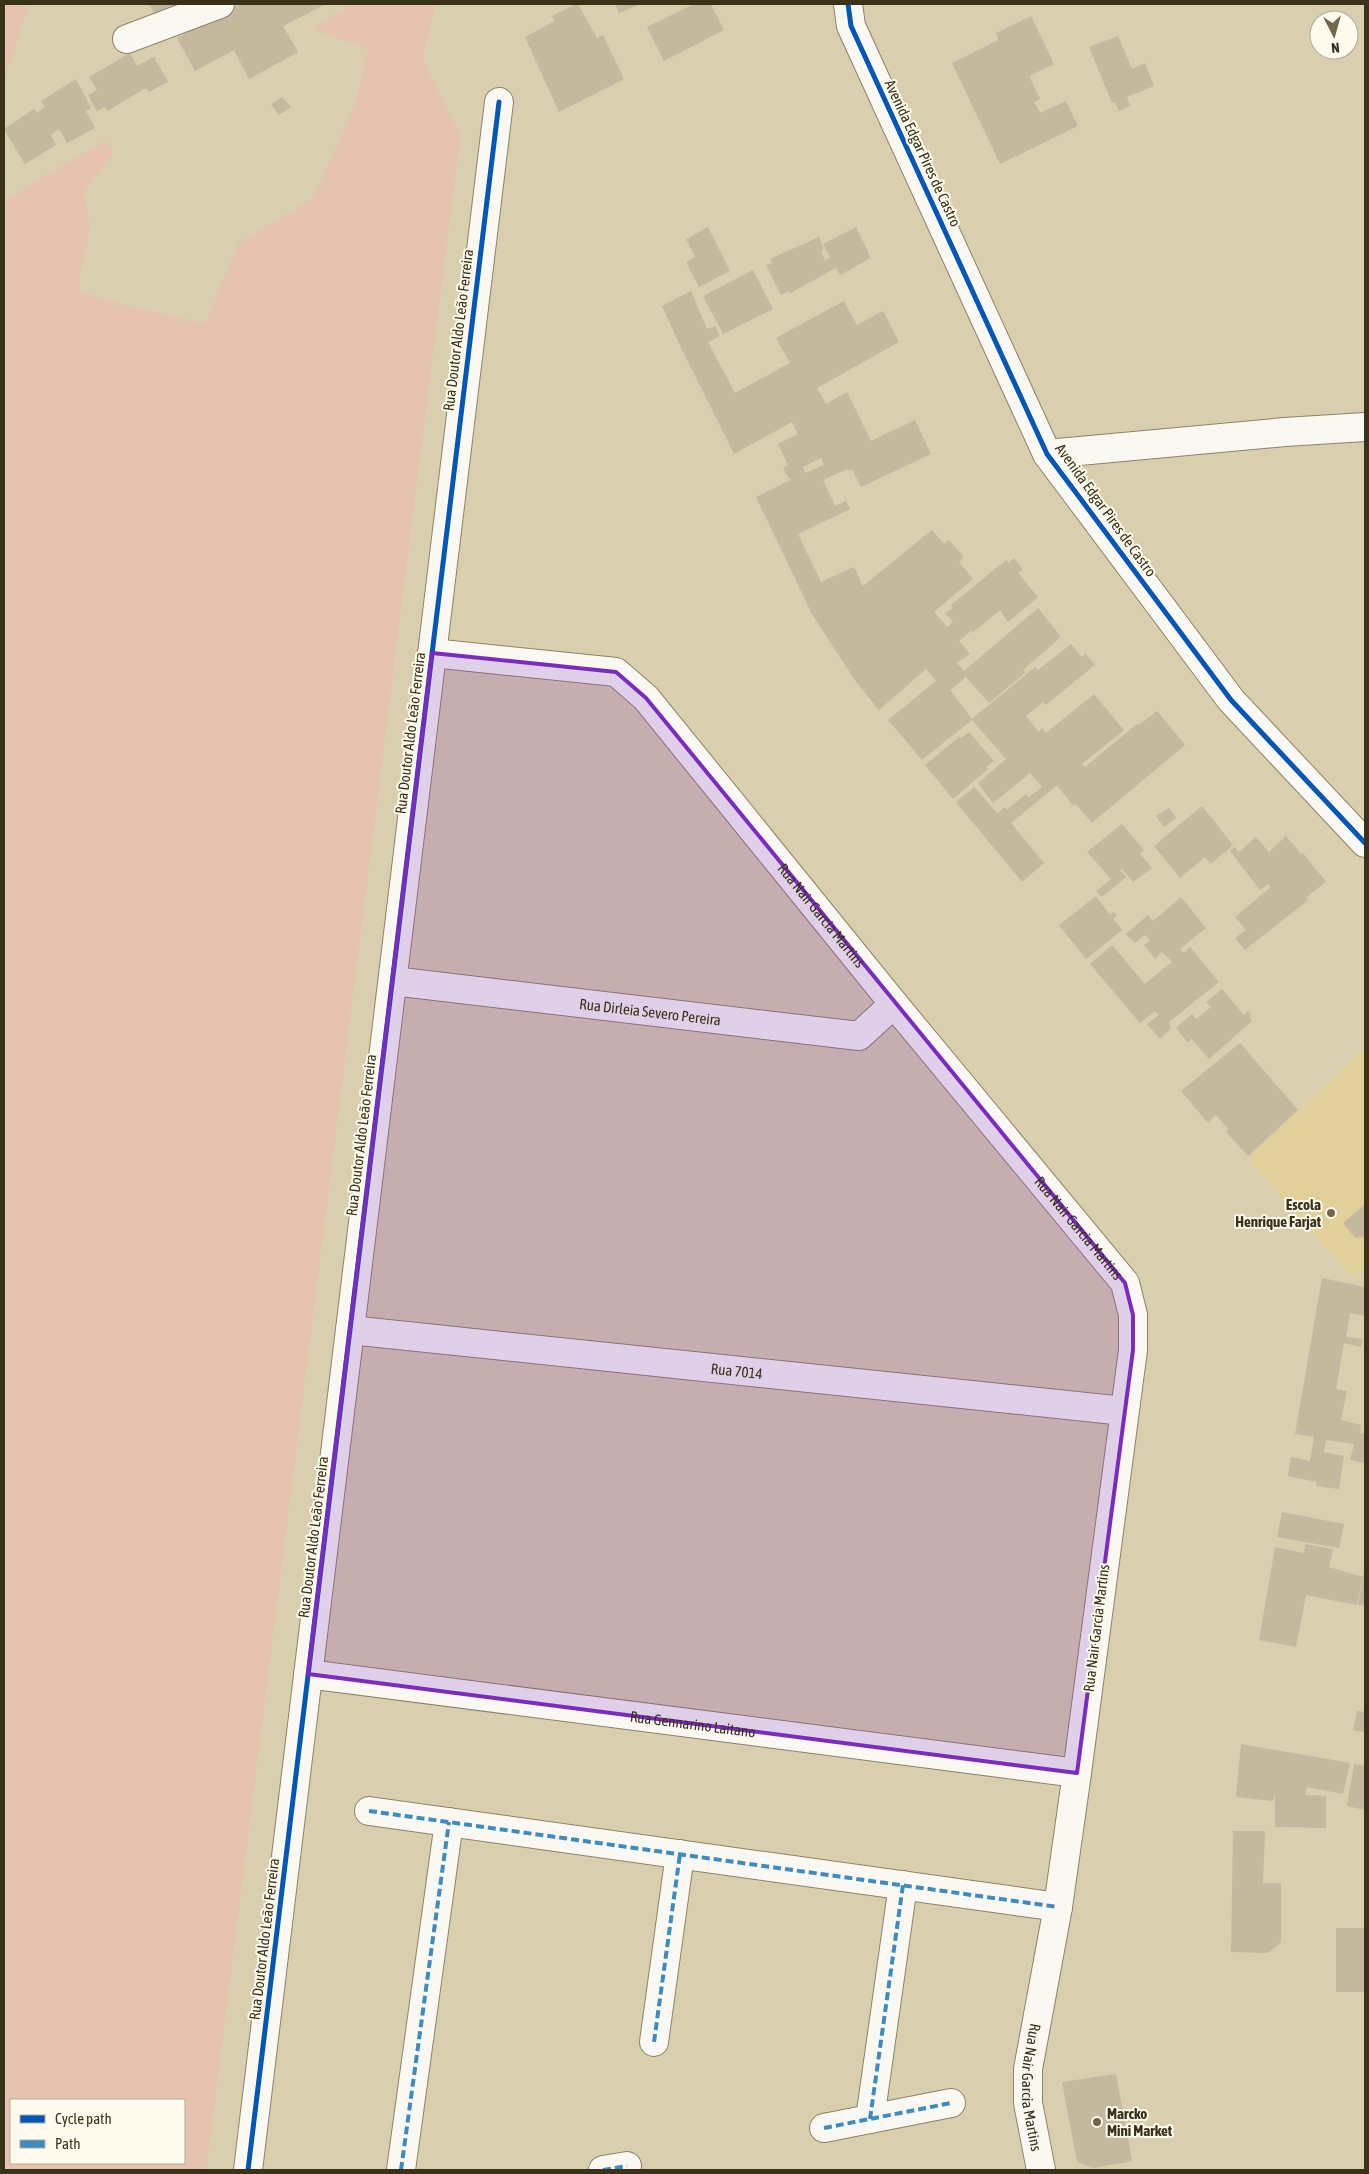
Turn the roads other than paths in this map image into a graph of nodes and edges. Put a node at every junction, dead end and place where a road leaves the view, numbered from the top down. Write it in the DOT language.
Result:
graph roads {
  1 [pos="220,4"];
  2 [pos="830,4"];
  3 [pos="849,15"];
  4 [pos="127,39"];
  5 [pos="499,102"];
  6 [pos="1365,428"];
  7 [pos="1047,454"];
  8 [pos="432,653"];
  9 [pos="1365,844"];
  10 [pos="392,982"];
  11 [pos="894,1004"];
  12 [pos="350,1330"];
  13 [pos="1124,1411"];
  14 [pos="308,1674"];
  15 [pos="1077,1773"];
  16 [pos="370,1811"];
  17 [pos="449,1822"];
  18 [pos="680,1854"];
  19 [pos="904,1885"];
  20 [pos="1058,1907"];
  21 [pos="654,2042"];
  22 [pos="951,2103"];
  23 [pos="870,2119"];
  24 [pos="824,2128"];
  25 [pos="248,2170"];
  26 [pos="401,2170"];
  27 [pos="1042,2170"];
  1 -- 4 [label="street"];
  2 -- 3 [label="street, Avenida Edgar Pires de Castro"];
  3 -- 7 [label="street, Avenida Edgar Pires de Castro"];
  5 -- 8 [label="street, Rua Doutor Aldo Leão Ferreira"];
  6 -- 7 [label="street"];
  7 -- 9 [label="street, Avenida Edgar Pires de Castro"];
  8 -- 10 [label="street, Rua Doutor Aldo Leão Ferreira"];
  8 -- 11 [label="street, Rua Nair Garcia Martins"];
  10 -- 11 [label="street, Rua Dirleia Severo Pereira"];
  10 -- 12 [label="street, Rua Doutor Aldo Leão Ferreira"];
  11 -- 13 [label="street, Rua Nair Garcia Martins"];
  12 -- 13 [label="street, Rua 7014"];
  12 -- 14 [label="street, Rua Doutor Aldo Leão Ferreira"];
  13 -- 15 [label="street, Rua Nair Garcia Martins"];
  14 -- 15 [label="street, Rua Gennarino Laitano"];
  14 -- 25 [label="street, Rua Doutor Aldo Leão Ferreira"];
  15 -- 20 [label="street, Rua Nair Garcia Martins"];
  16 -- 17 [label="street"];
  17 -- 18 [label="street"];
  17 -- 26 [label="street"];
  18 -- 19 [label="street"];
  18 -- 21 [label="street"];
  19 -- 20 [label="street"];
  19 -- 23 [label="street"];
  20 -- 27 [label="street, Rua Nair Garcia Martins"];
  22 -- 23 [label="street"];
  23 -- 24 [label="street"];
}
